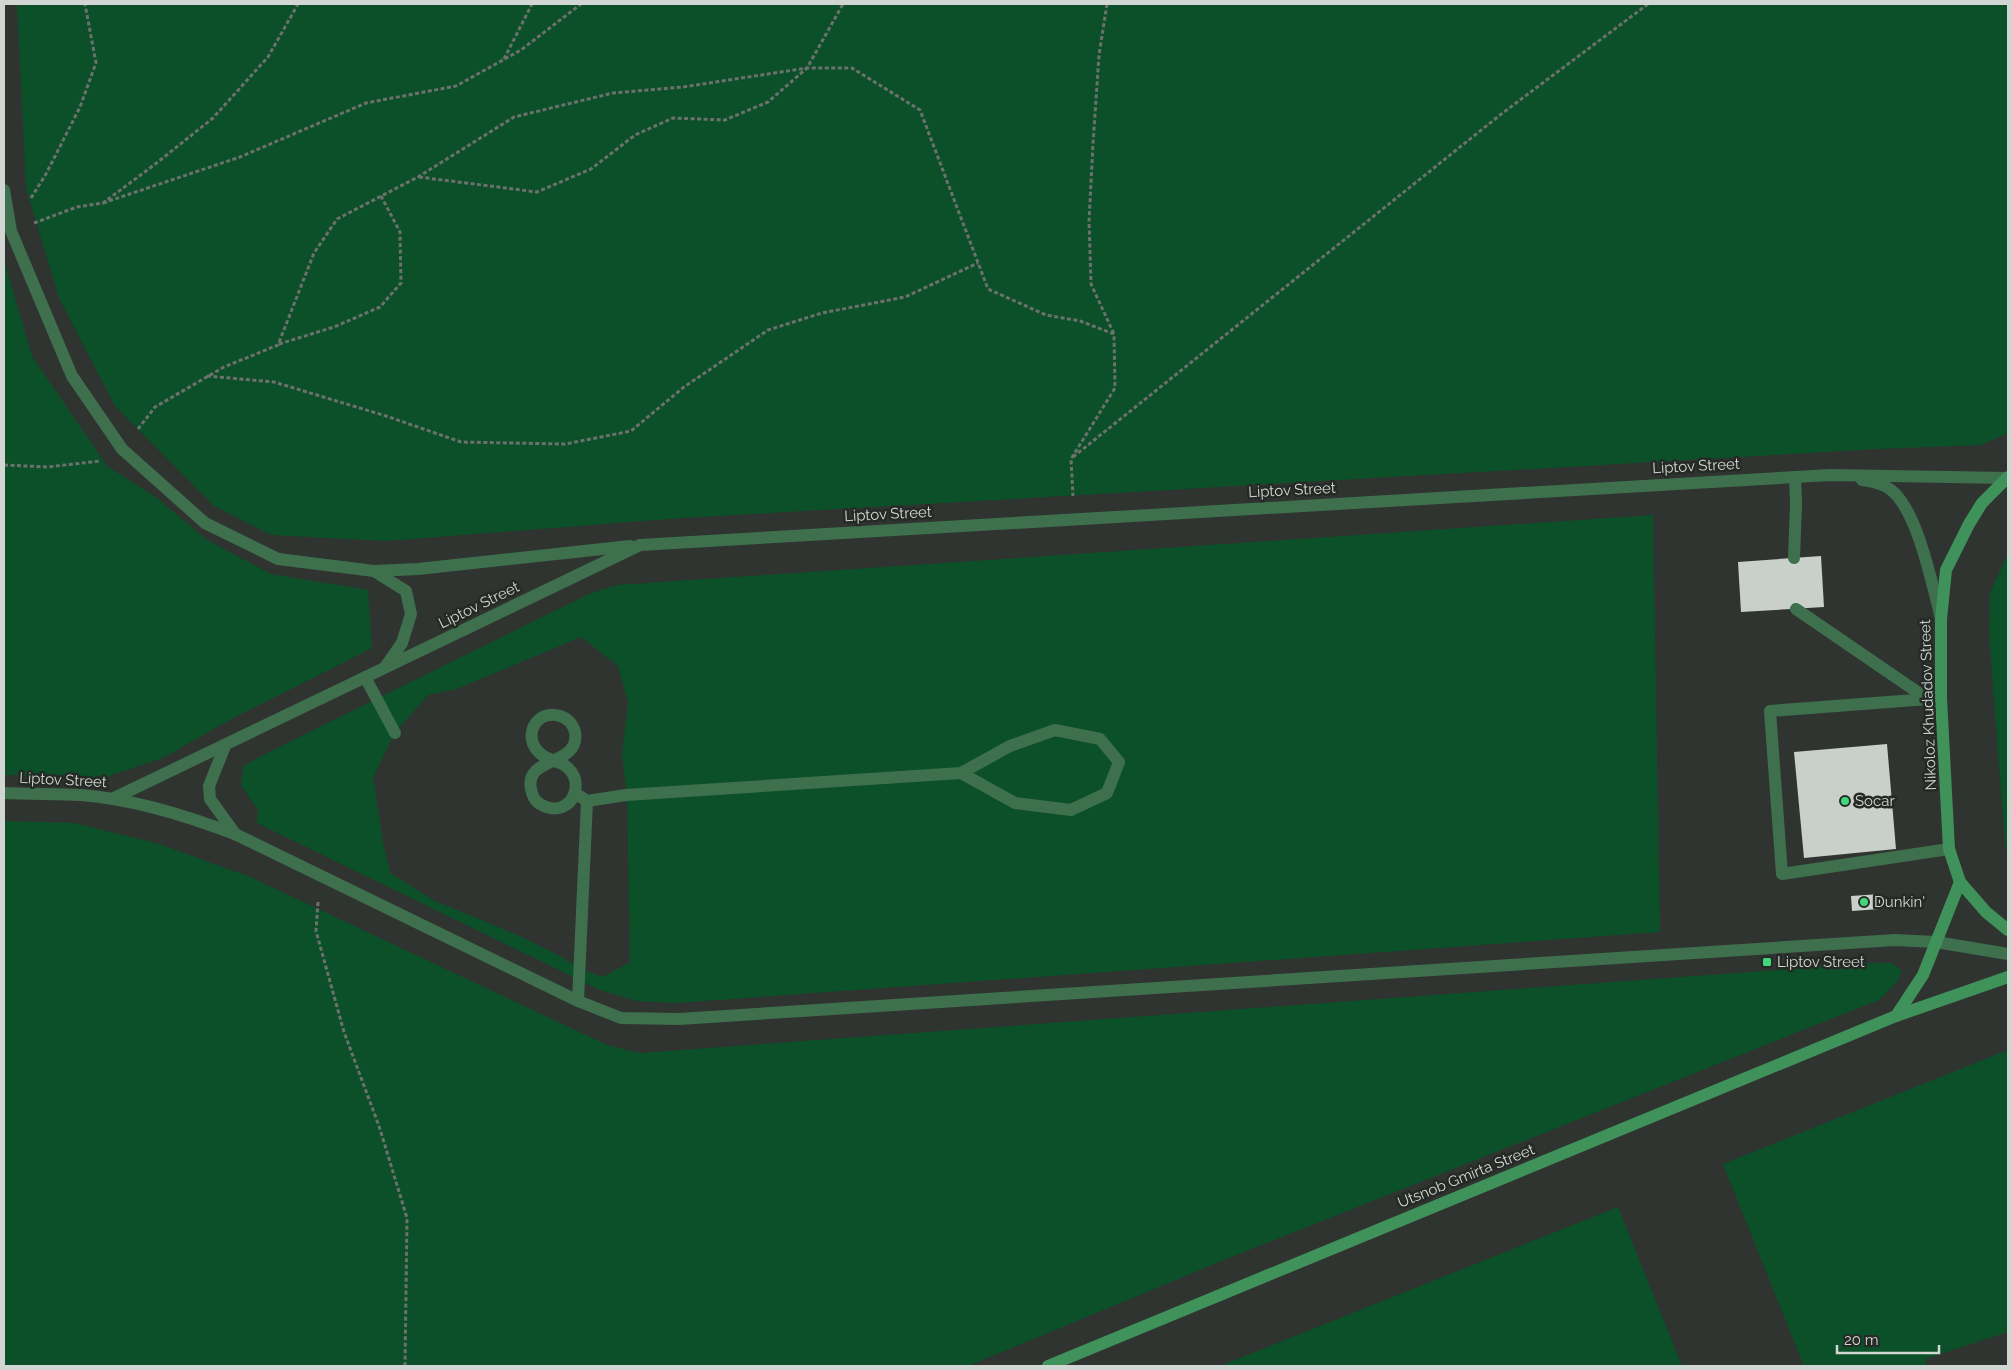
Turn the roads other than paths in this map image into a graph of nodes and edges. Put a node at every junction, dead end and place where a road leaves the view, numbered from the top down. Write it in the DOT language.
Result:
graph roads {
  1 [pos="4,190"];
  2 [pos="1830,474"];
  3 [pos="1795,477"];
  4 [pos="2008,478"];
  5 [pos="640,545"];
  6 [pos="1794,558"];
  7 [pos="374,571"];
  8 [pos="1796,609"];
  9 [pos="1941,619"];
  10 [pos="384,668"];
  11 [pos="365,677"];
  12 [pos="1935,699"];
  13 [pos="396,733"];
  14 [pos="225,746"];
  15 [pos="961,773"];
  16 [pos="4,793"];
  17 [pos="575,793"];
  18 [pos="112,799"];
  19 [pos="587,801"];
  20 [pos="237,835"];
  21 [pos="1949,849"];
  22 [pos="1960,882"];
  23 [pos="2008,930"];
  24 [pos="1936,942"];
  25 [pos="2008,954"];
  26 [pos="2008,977"];
  27 [pos="578,1001"];
  28 [pos="1896,1016"];
  29 [pos="1048,1366"];
  1 -- 7 [label="street"];
  2 -- 3 [label="street, Liptov Street"];
  2 -- 4 [label="street, Liptov Street"];
  2 -- 9 [label="street, Liptov Street"];
  3 -- 5 [label="street, Liptov Street"];
  3 -- 6 [label="street"];
  4 -- 9 [label="main road, Nikoloz Khudadov Street"];
  5 -- 7 [label="street"];
  5 -- 10 [label="street, Liptov Street"];
  7 -- 10 [label="street"];
  8 -- 12 [label="street"];
  9 -- 12 [label="main road, Nikoloz Khudadov Street"];
  10 -- 11 [label="street, Liptov Street"];
  11 -- 13 [label="street"];
  11 -- 14 [label="street, Liptov Street"];
  12 -- 21 [label="main road, Nikoloz Khudadov Street"];
  12 -- 21 [label="street"];
  14 -- 18 [label="street, Liptov Street"];
  14 -- 20 [label="street"];
  15 -- 15 [label="street"];
  15 -- 19 [label="street"];
  16 -- 18 [label="street, Liptov Street"];
  17 -- 17 [label="street"];
  17 -- 19 [label="street"];
  18 -- 20 [label="street"];
  19 -- 27 [label="street"];
  20 -- 27 [label="street"];
  21 -- 22 [label="main road, Nikoloz Khudadov Street"];
  22 -- 23 [label="main road, Nikoloz Khudadov Street"];
  22 -- 24 [label="main road"];
  24 -- 25 [label="street"];
  24 -- 27 [label="street"];
  24 -- 28 [label="main road"];
  26 -- 28 [label="main road, Utsnob Gmirta Street"];
  28 -- 29 [label="main road, Utsnob Gmirta Street"];
}
